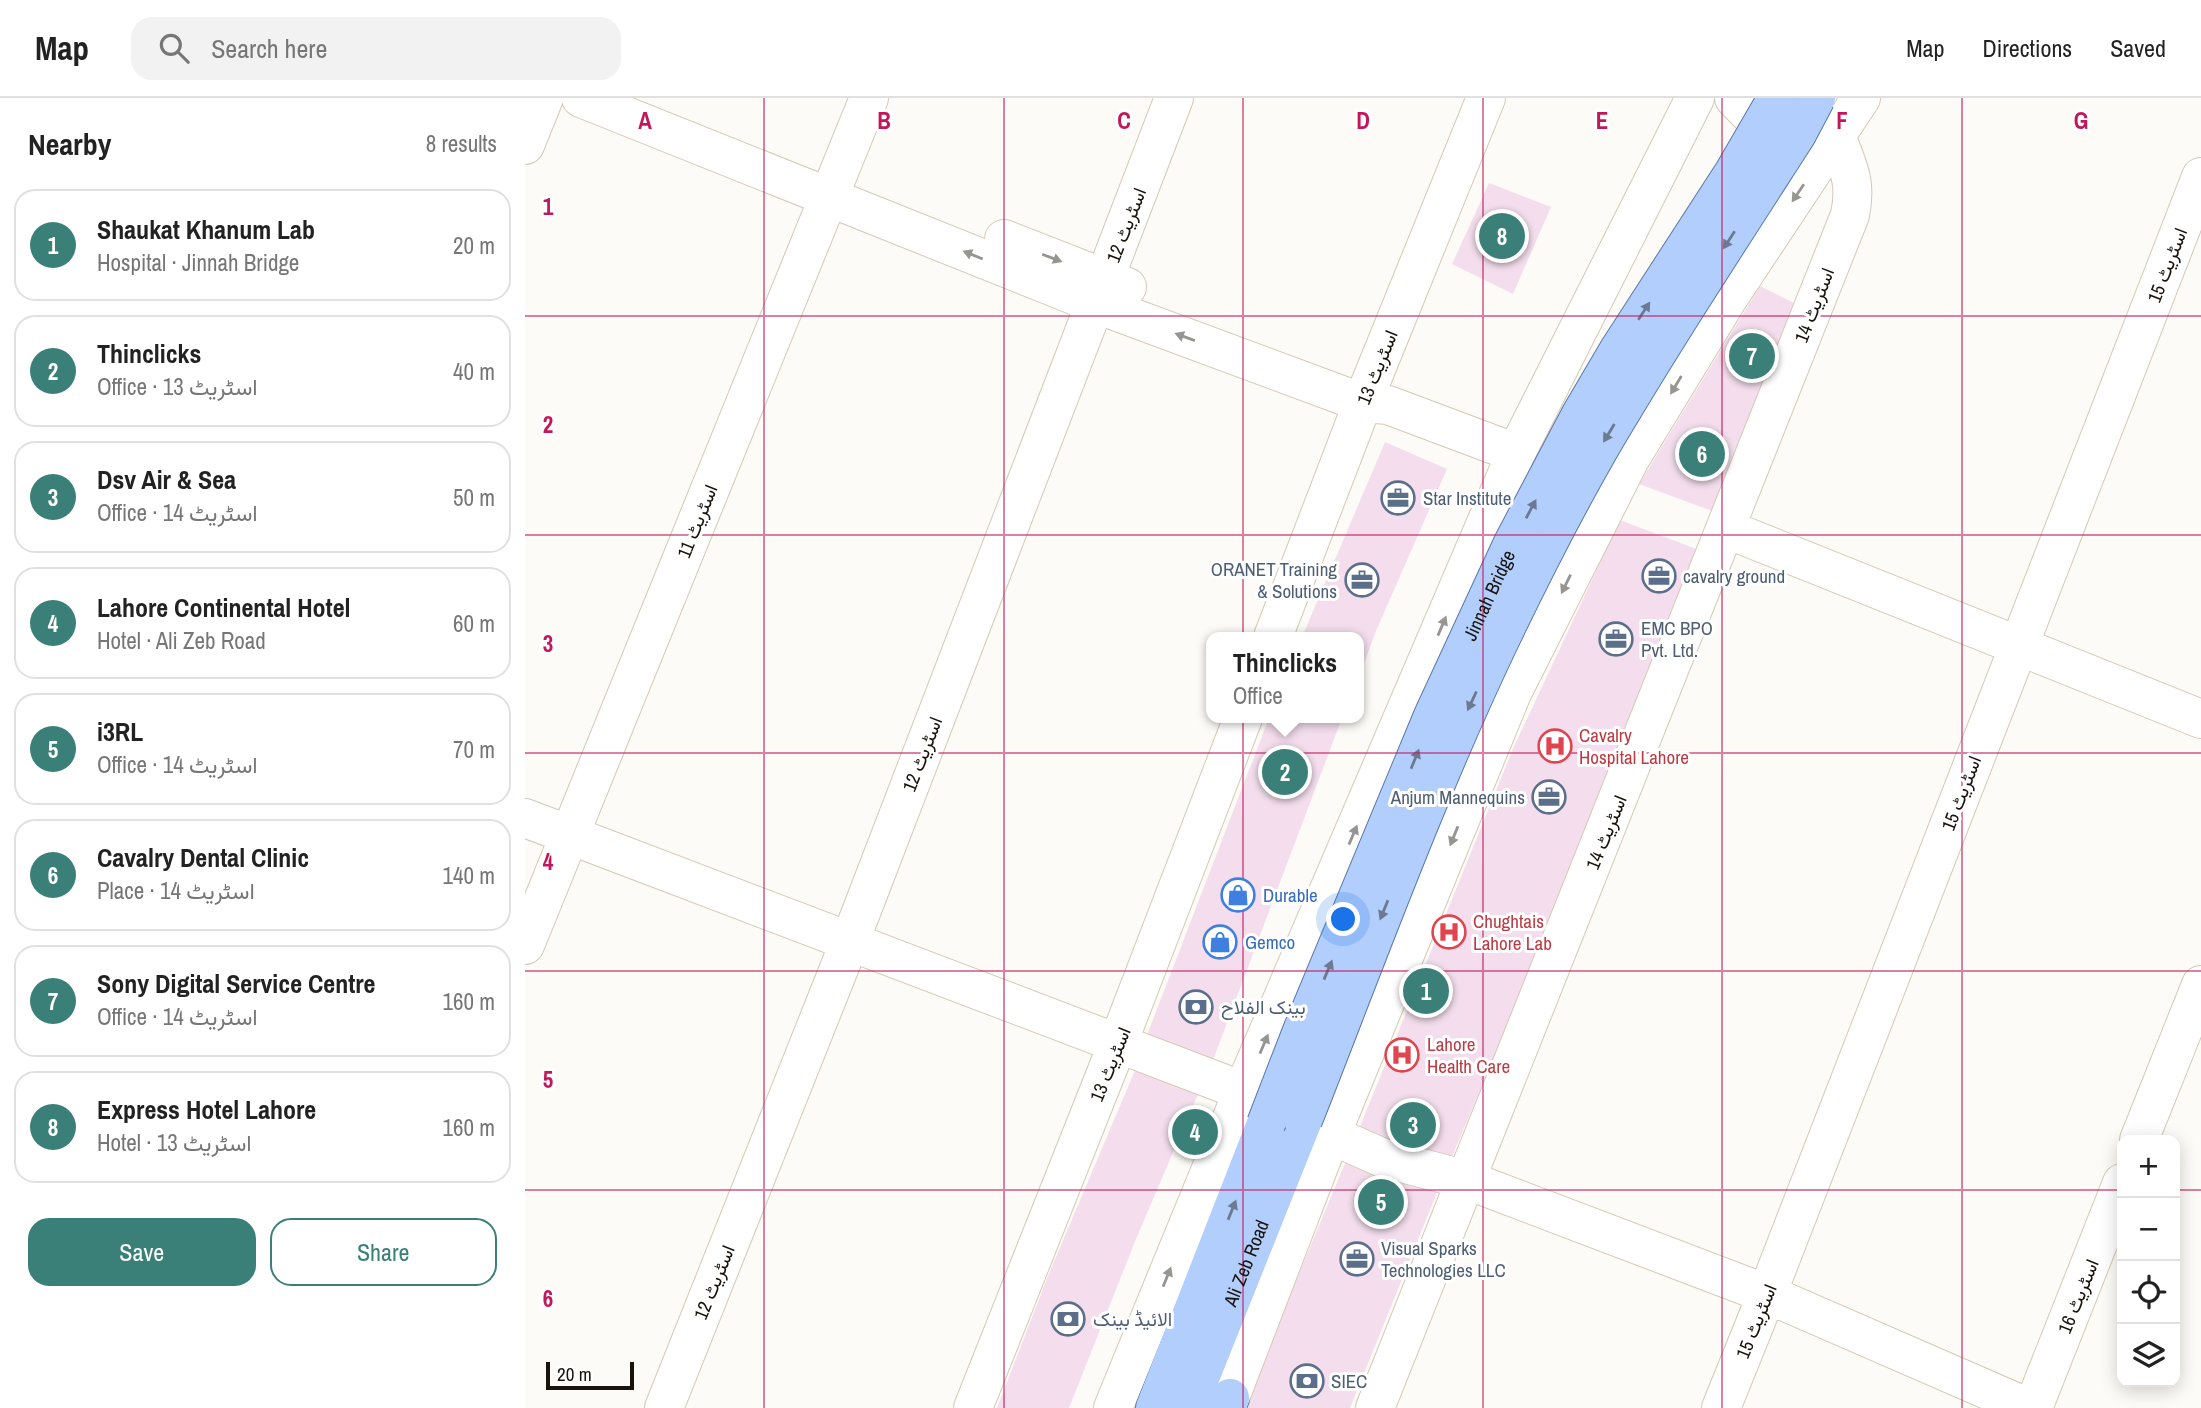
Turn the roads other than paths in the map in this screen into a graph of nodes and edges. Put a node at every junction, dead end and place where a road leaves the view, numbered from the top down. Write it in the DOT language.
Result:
graph roads {
  1 [pos="544,98"];
  2 [pos="581,98"];
  3 [pos="647,98"];
  4 [pos="869,98"];
  5 [pos="1174,98"];
  6 [pos="1486,98"];
  7 [pos="1695,98"];
  8 [pos="1734,98"];
  9 [pos="1777,98"];
  10 [pos="1816,98"];
  11 [pos="1861,98"];
  12 [pos="1836,136"];
  13 [pos="525,145"];
  14 [pos="2201,177"];
  15 [pos="834,186"];
  16 [pos="1100,291"];
  17 [pos="1374,397"];
  18 [pos="1516,453"];
  19 [pos="1727,529"];
  20 [pos="1275,632"];
  21 [pos="2018,646"];
  22 [pos="2201,719"];
  23 [pos="1241,723"];
  24 [pos="525,818"];
  25 [pos="568,836"];
  26 [pos="850,941"];
  27 [pos="525,945"];
  28 [pos="2201,985"];
  29 [pos="1118,1043"];
  30 [pos="1243,1091"];
  31 [pos="1300,1126"];
  32 [pos="2141,1135"];
  33 [pos="1467,1180"];
  34 [pos="2117,1195"];
  35 [pos="1767,1294"];
  36 [pos="1220,1325"];
  37 [pos="1120,1391"];
  38 [pos="1168,1401"];
  39 [pos="1219,1406"];
  40 [pos="664,1408"];
  41 [pos="973,1408"];
  42 [pos="1375,1408"];
  43 [pos="1720,1408"];
  44 [pos="2031,1408"];
  1 -- 13 [label="street"];
  2 -- 15 [label="street"];
  3 -- 15 [label="street"];
  4 -- 15 [label="street, اسٹریٹ 11"];
  5 -- 16 [label="street, اسٹریٹ 12"];
  6 -- 17 [label="street, اسٹریٹ 13"];
  7 -- 18 [label="street"];
  8 -- 12 [label="street"];
  31 -- 9 [label="main road, Jinnah Bridge, one-way, bridge"];
  10 -- 31 [label="main road, Jinnah Bridge, one-way, bridge"];
  11 -- 12 [label="street"];
  12 -- 19 [label="street, اسٹریٹ 14"];
  12 -- 31 [label="street, one-way"];
  14 -- 21 [label="street, اسٹریٹ 15"];
  15 -- 16 [label="street"];
  15 -- 25 [label="street, اسٹریٹ 11"];
  16 -- 17 [label="street"];
  16 -- 26 [label="street, اسٹریٹ 12"];
  17 -- 18 [label="street"];
  17 -- 20 [label="street, اسٹریٹ 13"];
  30 -- 18 [label="street, one-way"];
  19 -- 21 [label="street"];
  19 -- 33 [label="street, اسٹریٹ 14"];
  21 -- 22 [label="street"];
  21 -- 35 [label="street, اسٹریٹ 15"];
  23 -- 29 [label="street, اسٹریٹ 13"];
  24 -- 25 [label="street"];
  25 -- 26 [label="street"];
  25 -- 27 [label="street, اسٹریٹ 11"];
  26 -- 29 [label="street"];
  26 -- 40 [label="street, اسٹریٹ 12"];
  28 -- 32 [label="street"];
  29 -- 30 [label="street"];
  29 -- 41 [label="street, اسٹریٹ 13"];
  37 -- 30 [label="street, one-way"];
  31 -- 33 [label="street"];
  31 -- 36 [label="main road, Ali Zeb Road"];
  38 -- 31 [label="main road, Ali Zeb Road, one-way"];
  31 -- 39 [label="street"];
  33 -- 35 [label="street"];
  33 -- 42 [label="street, اسٹریٹ 14"];
  34 -- 44 [label="street, اسٹریٹ 16"];
  35 -- 43 [label="street, اسٹریٹ 15"];
  35 -- 44 [label="street"];
  36 -- 38 [label="main road, Ali Zeb Road"];
  36 -- 39 [label="main road"];
  37 -- 38 [label="street"];
}
